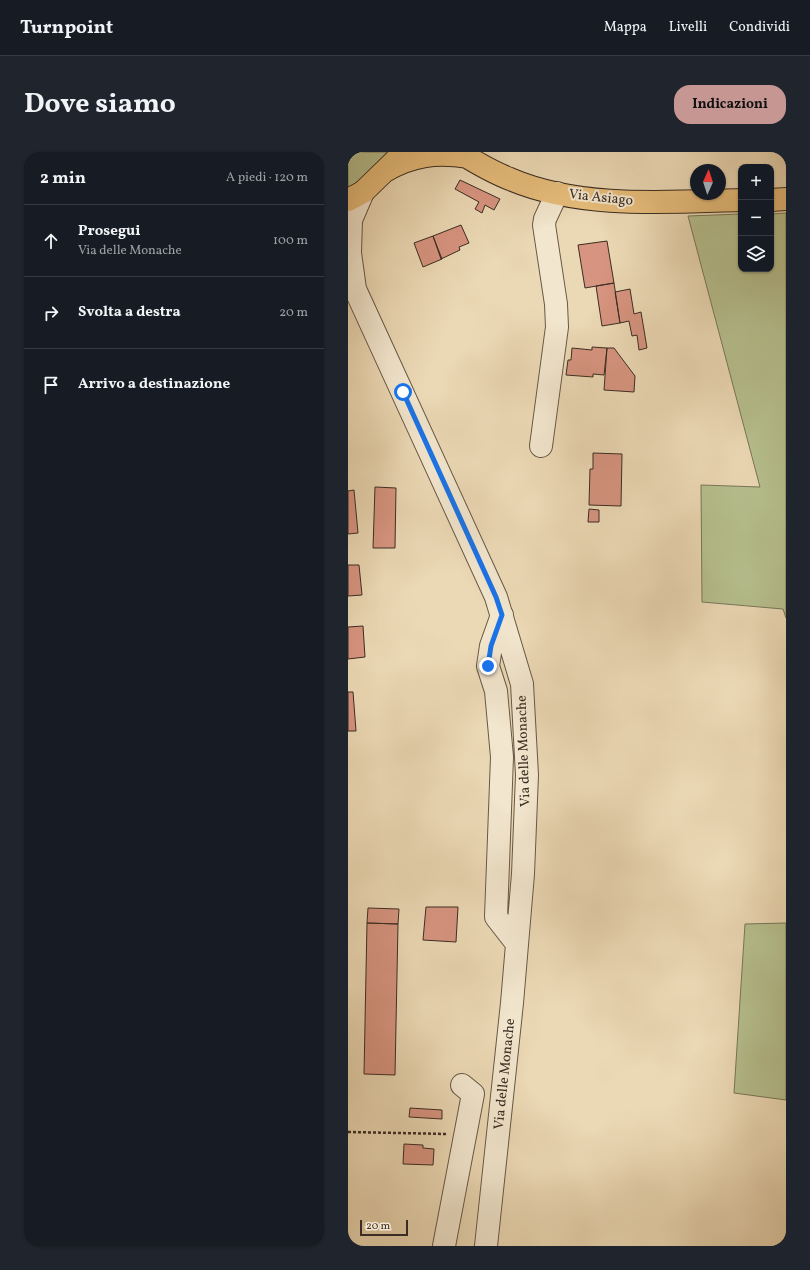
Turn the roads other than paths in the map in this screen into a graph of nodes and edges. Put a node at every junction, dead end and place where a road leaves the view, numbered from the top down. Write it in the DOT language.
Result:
graph roads {
  1 [pos="402,152"];
  2 [pos="463,155"];
  3 [pos="385,170"];
  4 [pos="557,193"];
  5 [pos="355,196"];
  6 [pos="786,199"];
  7 [pos="738,200"];
  8 [pos="774,200"];
  9 [pos="352,284"];
  10 [pos="541,446"];
  11 [pos="462,1085"];
  12 [pos="444,1246"];
  13 [pos="486,1246"];
  1 -- 3 [label="main road"];
  2 -- 3 [label="main road, Via Asiago"];
  2 -- 4 [label="main road, Via Asiago"];
  3 -- 5 [label="main road"];
  4 -- 7 [label="main road, Via Asiago"];
  4 -- 10 [label="street"];
  5 -- 9 [label="street, Via delle Monache"];
  6 -- 8 [label="main road"];
  9 -- 13 [label="street, Via delle Monache"];
  11 -- 12 [label="street"];
}
